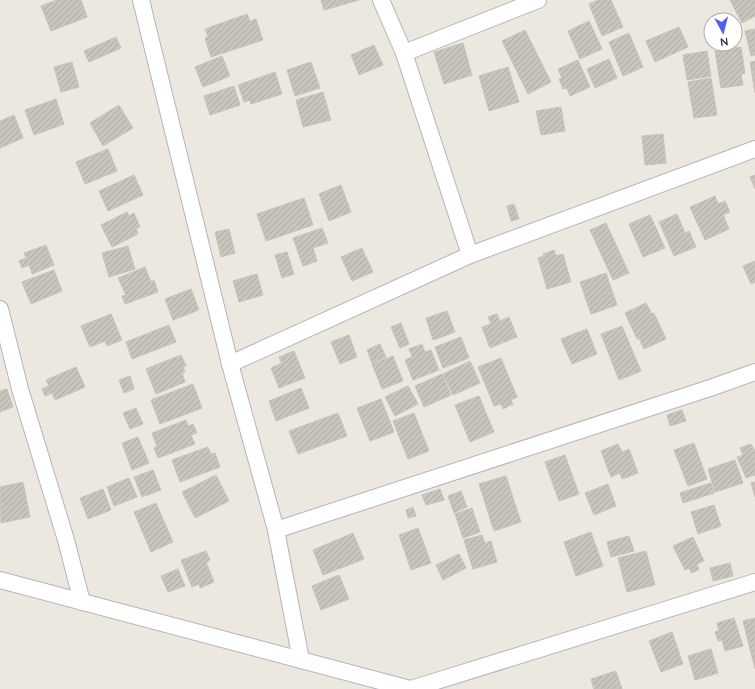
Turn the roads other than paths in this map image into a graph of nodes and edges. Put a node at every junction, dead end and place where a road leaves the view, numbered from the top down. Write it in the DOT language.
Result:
graph roads {
  1 [pos="141,0"];
  2 [pos="381,0"];
  3 [pos="538,0"];
  4 [pos="404,53"];
  5 [pos="755,149"];
  6 [pos="470,255"];
  7 [pos="0,309"];
  8 [pos="230,364"];
  9 [pos="755,372"];
  10 [pos="276,530"];
  11 [pos="0,580"];
  12 [pos="755,582"];
  13 [pos="82,602"];
  14 [pos="300,660"];
  15 [pos="410,689"];
  1 -- 8 [label="street"];
  2 -- 4 [label="street"];
  3 -- 4 [label="street"];
  4 -- 6 [label="street"];
  5 -- 6 [label="street"];
  6 -- 8 [label="street"];
  7 -- 13 [label="street"];
  8 -- 10 [label="street"];
  9 -- 10 [label="street"];
  10 -- 14 [label="street"];
  11 -- 13 [label="street"];
  12 -- 15 [label="street"];
  13 -- 14 [label="street"];
  14 -- 15 [label="street"];
}
